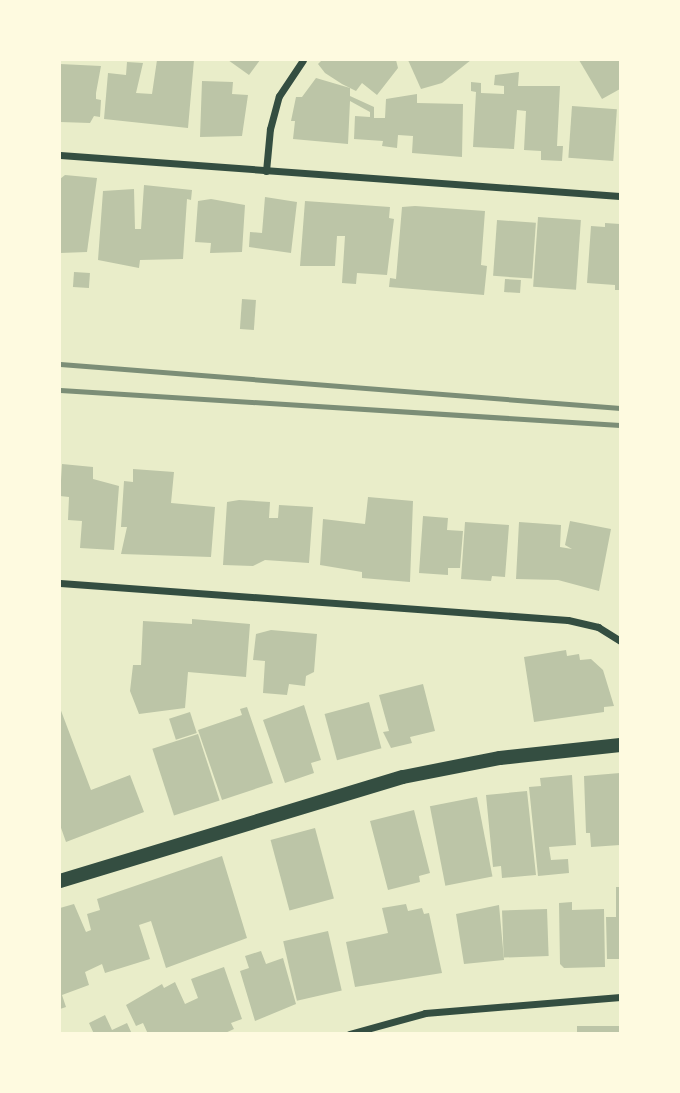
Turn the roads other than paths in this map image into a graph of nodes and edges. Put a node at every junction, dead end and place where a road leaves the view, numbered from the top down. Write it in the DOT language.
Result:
graph roads {
  1 [pos="303,60"];
  2 [pos="60,155"];
  3 [pos="266,171"];
  4 [pos="621,196"];
  5 [pos="60,583"];
  6 [pos="621,641"];
  7 [pos="621,745"];
  8 [pos="60,881"];
  9 [pos="621,997"];
  10 [pos="349,1034"];
  1 -- 3 [label="street"];
  2 -- 3 [label="street"];
  3 -- 4 [label="street"];
  5 -- 6 [label="street"];
  7 -- 8 [label="main road"];
  9 -- 10 [label="street"];
}
